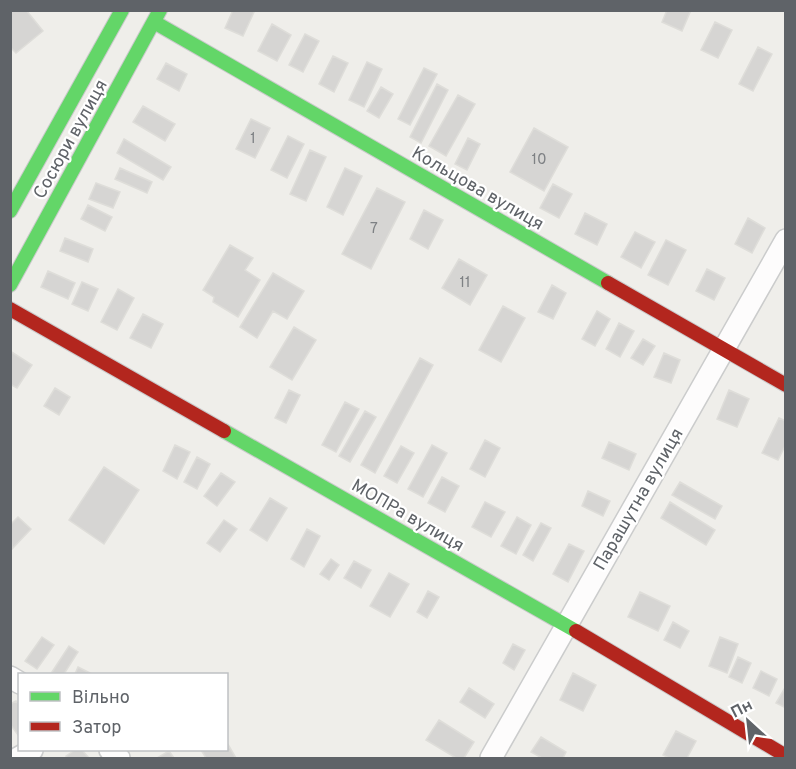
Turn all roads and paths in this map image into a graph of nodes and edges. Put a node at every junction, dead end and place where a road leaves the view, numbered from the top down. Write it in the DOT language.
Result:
graph roads {
  1 [pos="122,10"];
  2 [pos="157,16"];
  3 [pos="10,211"];
  4 [pos="786,240"];
  5 [pos="10,285"];
  6 [pos="10,309"];
  7 [pos="723,350"];
  8 [pos="786,385"];
  9 [pos="567,626"];
  10 [pos="31,751"];
  11 [pos="786,756"];
  12 [pos="18,759"];
  13 [pos="491,759"];
  1 -- 3 [label="street, Сосюри вулиця"];
  2 -- 5 [label="street, Сосюри вулиця"];
  2 -- 7 [label="street, Кольцова вулиця"];
  4 -- 7 [label="street, Парашутна вулиця"];
  6 -- 9 [label="street, МОПРа вулиця"];
  7 -- 8 [label="street, Кольцова вулиця"];
  7 -- 9 [label="street, Парашутна вулиця"];
  9 -- 11 [label="street, МОПРа вулиця"];
  9 -- 13 [label="street, Парашутна вулиця"];
  10 -- 12 [label="street"];
}
